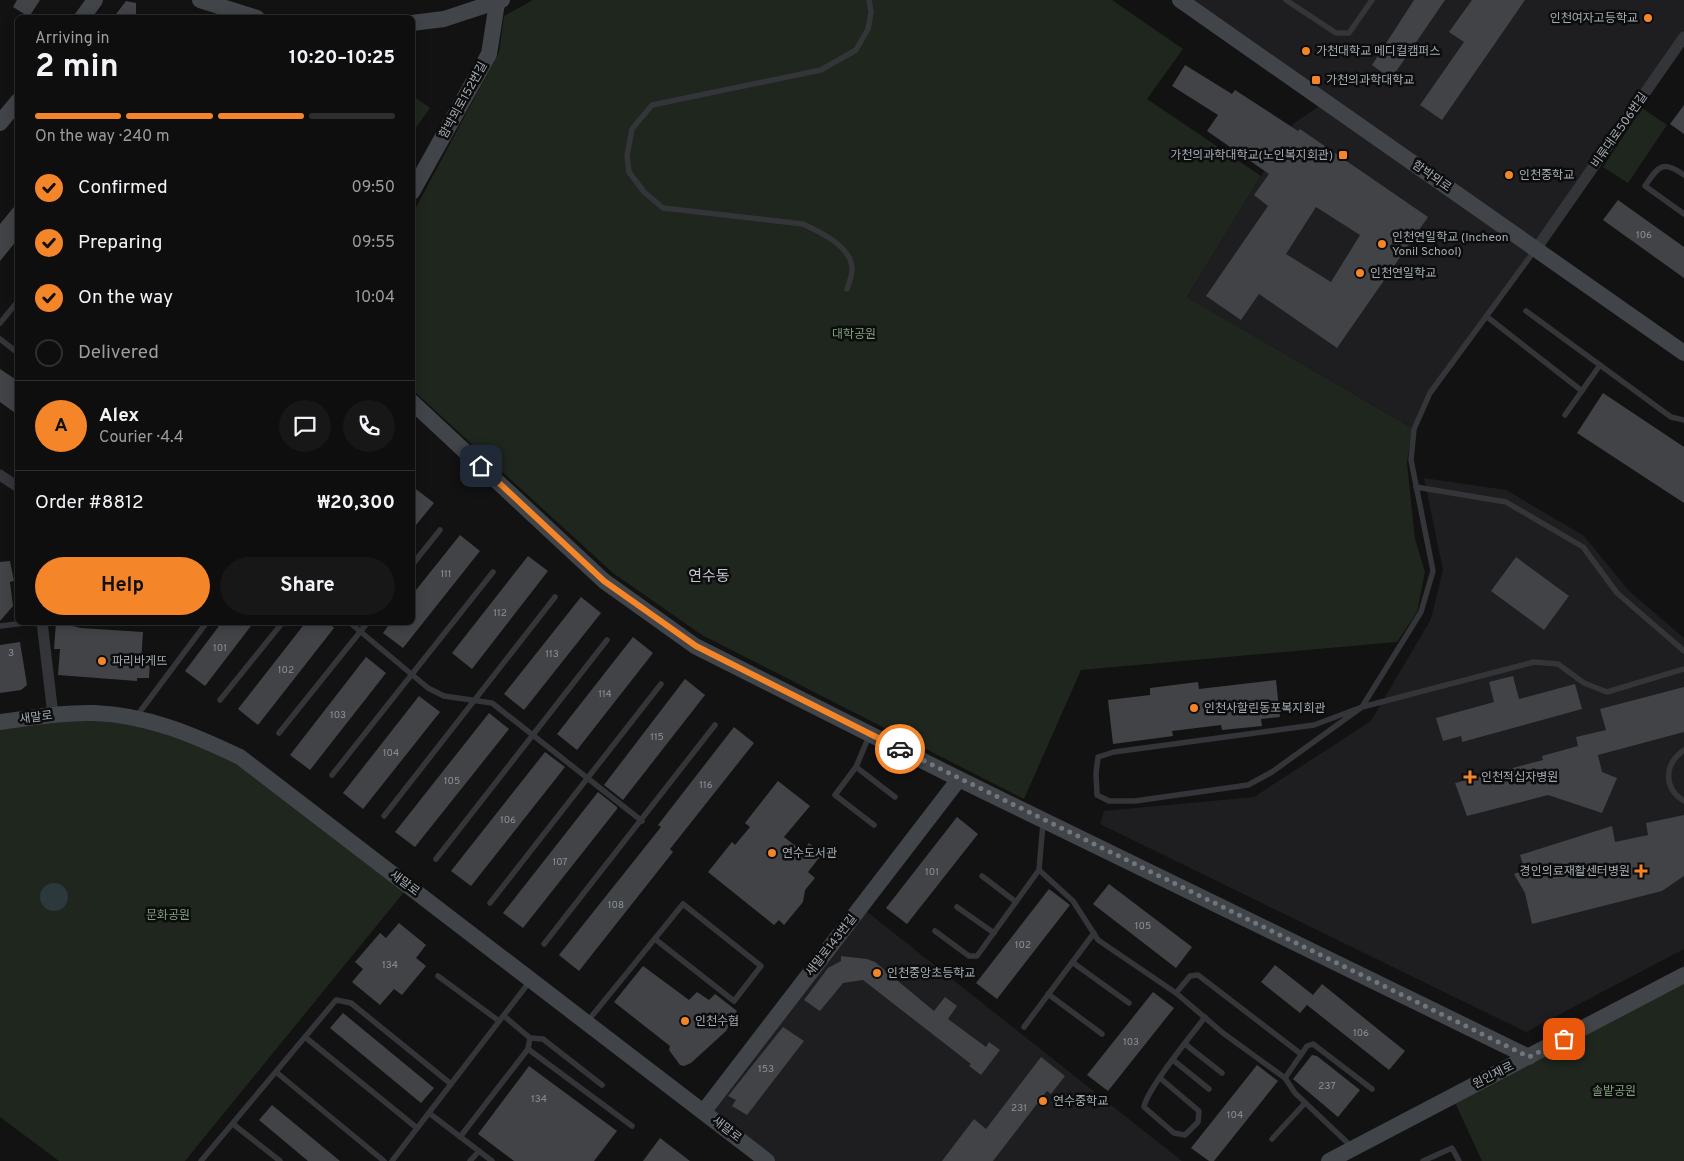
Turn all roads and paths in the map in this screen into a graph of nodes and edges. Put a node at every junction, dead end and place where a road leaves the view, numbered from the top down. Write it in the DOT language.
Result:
graph roads {
  1 [pos="95,0"];
  2 [pos="200,0"];
  3 [pos="869,0"];
  4 [pos="1180,0"];
  5 [pos="1286,0"];
  6 [pos="1372,0"];
  7 [pos="500,1"];
  8 [pos="84,15"];
  9 [pos="248,15"];
  10 [pos="415,23"];
  11 [pos="1684,37"];
  12 [pos="15,105"];
  13 [pos="0,124"];
  14 [pos="1684,175"];
  15 [pos="415,187"];
  16 [pos="1684,214"];
  17 [pos="1536,248"];
  18 [pos="847,289"];
  19 [pos="15,310"];
  20 [pos="1526,311"];
  21 [pos="1486,316"];
  22 [pos="0,323"];
  23 [pos="0,339"];
  24 [pos="15,351"];
  25 [pos="1684,353"];
  26 [pos="1600,365"];
  27 [pos="1582,391"];
  28 [pos="415,405"];
  29 [pos="1565,415"];
  30 [pos="1684,420"];
  31 [pos="0,474"];
  32 [pos="15,485"];
  33 [pos="1416,487"];
  34 [pos="440,530"];
  35 [pos="415,561"];
  36 [pos="492,572"];
  37 [pos="555,597"];
  38 [pos="15,624"];
  39 [pos="42,625"];
  40 [pos="205,625"];
  41 [pos="281,625"];
  42 [pos="352,625"];
  43 [pos="366,625"];
  44 [pos="0,626"];
  45 [pos="360,632"];
  46 [pos="607,640"];
  47 [pos="1684,651"];
  48 [pos="1684,669"];
  49 [pos="412,675"];
  50 [pos="661,684"];
  51 [pos="476,699"];
  52 [pos="220,700"];
  53 [pos="1362,707"];
  54 [pos="53,715"];
  55 [pos="135,718"];
  56 [pos="0,722"];
  57 [pos="715,725"];
  58 [pos="279,733"];
  59 [pos="870,734"];
  60 [pos="532,735"];
  61 [pos="1684,750"];
  62 [pos="856,768"];
  63 [pos="332,775"];
  64 [pos="587,778"];
  65 [pos="959,779"];
  66 [pos="895,797"];
  67 [pos="1684,801"];
  68 [pos="384,816"];
  69 [pos="1043,820"];
  70 [pos="642,821"];
  71 [pos="874,825"];
  72 [pos="436,859"];
  73 [pos="1039,870"];
  74 [pos="982,876"];
  75 [pos="1016,902"];
  76 [pos="490,903"];
  77 [pos="957,907"];
  78 [pos="935,931"];
  79 [pos="994,933"];
  80 [pos="1094,933"];
  81 [pos="655,939"];
  82 [pos="544,944"];
  83 [pos="1072,962"];
  84 [pos="438,976"];
  85 [pos="1684,976"];
  86 [pos="532,980"];
  87 [pos="1176,993"];
  88 [pos="1048,994"];
  89 [pos="1129,1003"];
  90 [pos="504,1016"];
  91 [pos="1205,1018"];
  92 [pos="499,1022"];
  93 [pos="588,1022"];
  94 [pos="1024,1027"];
  95 [pos="1102,1034"];
  96 [pos="305,1037"];
  97 [pos="530,1038"];
  98 [pos="1185,1044"];
  99 [pos="528,1049"];
  100 [pos="1301,1054"];
  101 [pos="1529,1057"];
  102 [pos="1173,1060"];
  103 [pos="276,1072"];
  104 [pos="1222,1073"];
  105 [pos="1160,1078"];
  106 [pos="1285,1078"];
  107 [pos="452,1084"];
  108 [pos="602,1085"];
  109 [pos="1372,1088"];
  110 [pos="1209,1090"];
  111 [pos="1305,1102"];
  112 [pos="704,1111"];
  113 [pos="429,1113"];
  114 [pos="233,1124"];
  115 [pos="632,1126"];
  116 [pos="417,1128"];
  117 [pos="460,1137"];
  118 [pos="1272,1139"];
  119 [pos="1353,1148"];
  120 [pos="479,1151"];
  121 [pos="201,1161"];
  122 [pos="280,1161"];
  123 [pos="384,1161"];
  124 [pos="392,1161"];
  125 [pos="470,1161"];
  126 [pos="492,1161"];
  127 [pos="767,1161"];
  128 [pos="1329,1161"];
  129 [pos="1423,1161"];
  130 [pos="1459,1161"];
  1 -- 8 [label="street"];
  2 -- 9 [label="street"];
  3 -- 18 [label="lane"];
  4 -- 17 [label="street, 함박뫼로"];
  5 -- 6 [label="lane"];
  7 -- 10 [label="street"];
  7 -- 15 [label="street, 함박뫼로152번길"];
  11 -- 17 [label="street, 비류대로506번길"];
  12 -- 13 [label="street"];
  14 -- 16 [label="lane"];
  17 -- 21 [label="lane"];
  17 -- 25 [label="street, 함박뫼로"];
  19 -- 22 [label="lane"];
  20 -- 26 [label="lane"];
  21 -- 27 [label="lane"];
  21 -- 33 [label="lane"];
  23 -- 24 [label="lane"];
  26 -- 27 [label="lane"];
  26 -- 30 [label="lane"];
  27 -- 29 [label="lane"];
  28 -- 59 [label="street"];
  31 -- 32 [label="street"];
  33 -- 47 [label="lane"];
  33 -- 53 [label="lane"];
  34 -- 35 [label="lane"];
  36 -- 49 [label="lane"];
  37 -- 51 [label="lane"];
  38 -- 44 [label="lane"];
  39 -- 54 [label="street"];
  40 -- 55 [label="lane"];
  41 -- 52 [label="lane"];
  42 -- 45 [label="lane"];
  43 -- 45 [label="lane"];
  45 -- 49 [label="lane"];
  45 -- 58 [label="lane"];
  46 -- 60 [label="lane"];
  48 -- 53 [label="lane"];
  49 -- 51 [label="lane"];
  49 -- 63 [label="lane"];
  50 -- 64 [label="lane"];
  51 -- 60 [label="lane"];
  51 -- 68 [label="lane"];
  53 -- 53 [label="lane"];
  54 -- 55 [label="street, 새말로"];
  54 -- 56 [label="street, 새말로"];
  55 -- 86 [label="street, 새말로"];
  57 -- 70 [label="lane"];
  59 -- 62 [label="lane"];
  59 -- 65 [label="street"];
  60 -- 64 [label="lane"];
  60 -- 72 [label="lane"];
  61 -- 67 [label="lane"];
  62 -- 66 [label="lane"];
  62 -- 71 [label="lane"];
  64 -- 70 [label="lane"];
  64 -- 76 [label="lane"];
  65 -- 69 [label="street"];
  65 -- 112 [label="street, 새말로143번길"];
  69 -- 73 [label="lane"];
  69 -- 101 [label="street"];
  70 -- 82 [label="lane"];
  73 -- 75 [label="lane"];
  73 -- 80 [label="lane"];
  74 -- 75 [label="lane"];
  75 -- 79 [label="lane"];
  77 -- 79 [label="lane"];
  78 -- 79 [label="lane"];
  80 -- 83 [label="lane"];
  80 -- 87 [label="lane"];
  81 -- 81 [label="lane"];
  81 -- 93 [label="lane"];
  83 -- 88 [label="lane"];
  83 -- 89 [label="lane"];
  84 -- 92 [label="lane"];
  85 -- 101 [label="street, 원인재로"];
  86 -- 90 [label="lane"];
  86 -- 93 [label="street, 새말로"];
  87 -- 91 [label="lane"];
  87 -- 100 [label="lane"];
  88 -- 94 [label="lane"];
  88 -- 95 [label="lane"];
  90 -- 92 [label="lane"];
  90 -- 97 [label="lane"];
  91 -- 98 [label="lane"];
  91 -- 106 [label="lane"];
  92 -- 107 [label="lane"];
  93 -- 112 [label="street, 새말로"];
  96 -- 103 [label="lane"];
  96 -- 107 [label="lane"];
  96 -- 116 [label="lane"];
  97 -- 99 [label="lane"];
  97 -- 108 [label="lane"];
  98 -- 102 [label="lane"];
  98 -- 104 [label="lane"];
  99 -- 115 [label="lane"];
  99 -- 117 [label="lane"];
  100 -- 106 [label="lane"];
  100 -- 109 [label="lane"];
  101 -- 119 [label="street, 원인재로"];
  102 -- 105 [label="lane"];
  102 -- 110 [label="lane"];
  103 -- 114 [label="lane"];
  103 -- 123 [label="lane"];
  105 -- 105 [label="lane"];
  106 -- 111 [label="lane"];
  107 -- 113 [label="lane"];
  111 -- 118 [label="lane"];
  111 -- 119 [label="lane"];
  112 -- 127 [label="street, 새말로"];
  113 -- 116 [label="lane"];
  113 -- 117 [label="lane"];
  114 -- 121 [label="lane"];
  114 -- 122 [label="lane"];
  116 -- 124 [label="lane"];
  117 -- 120 [label="lane"];
  119 -- 128 [label="street, 원인재로"];
  120 -- 125 [label="lane"];
  120 -- 126 [label="lane"];
  129 -- 130 [label="lane"];
}
